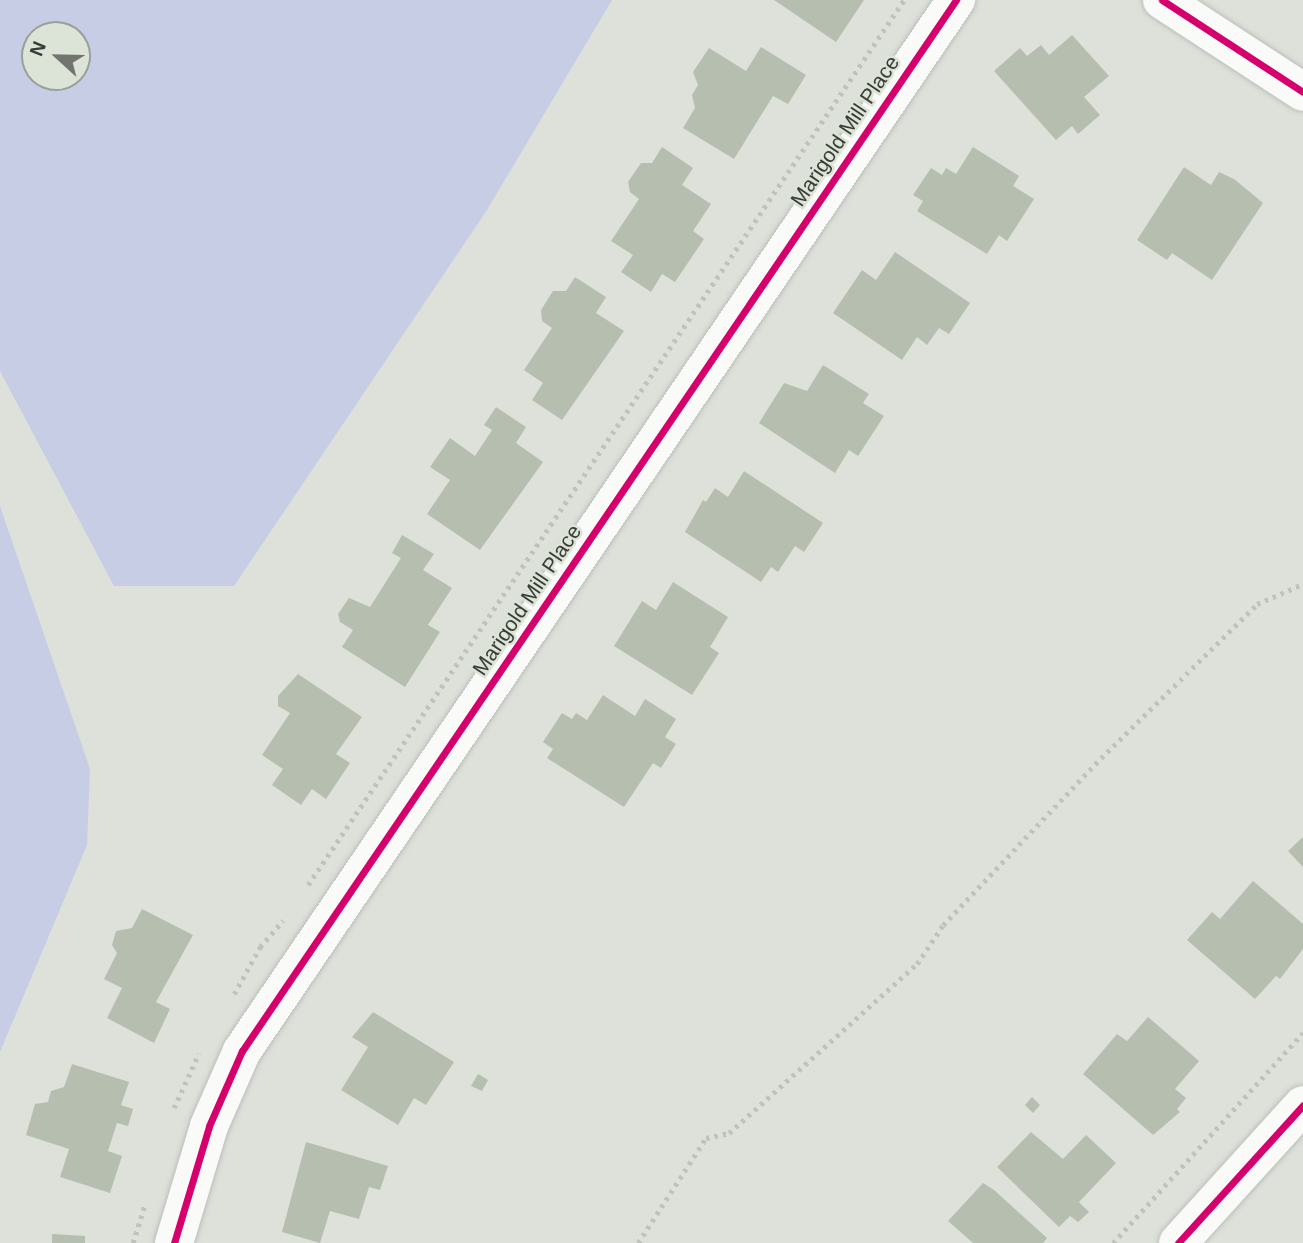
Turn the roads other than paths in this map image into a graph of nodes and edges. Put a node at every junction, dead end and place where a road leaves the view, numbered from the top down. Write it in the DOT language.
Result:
graph roads {
  1 [pos="956,0"];
  2 [pos="1162,0"];
  3 [pos="1303,92"];
  4 [pos="1303,1105"];
  5 [pos="174,1243"];
  6 [pos="1178,1243"];
  1 -- 5 [label="street, Marigold Mill Place"];
  2 -- 3 [label="street"];
  4 -- 6 [label="street"];
}
